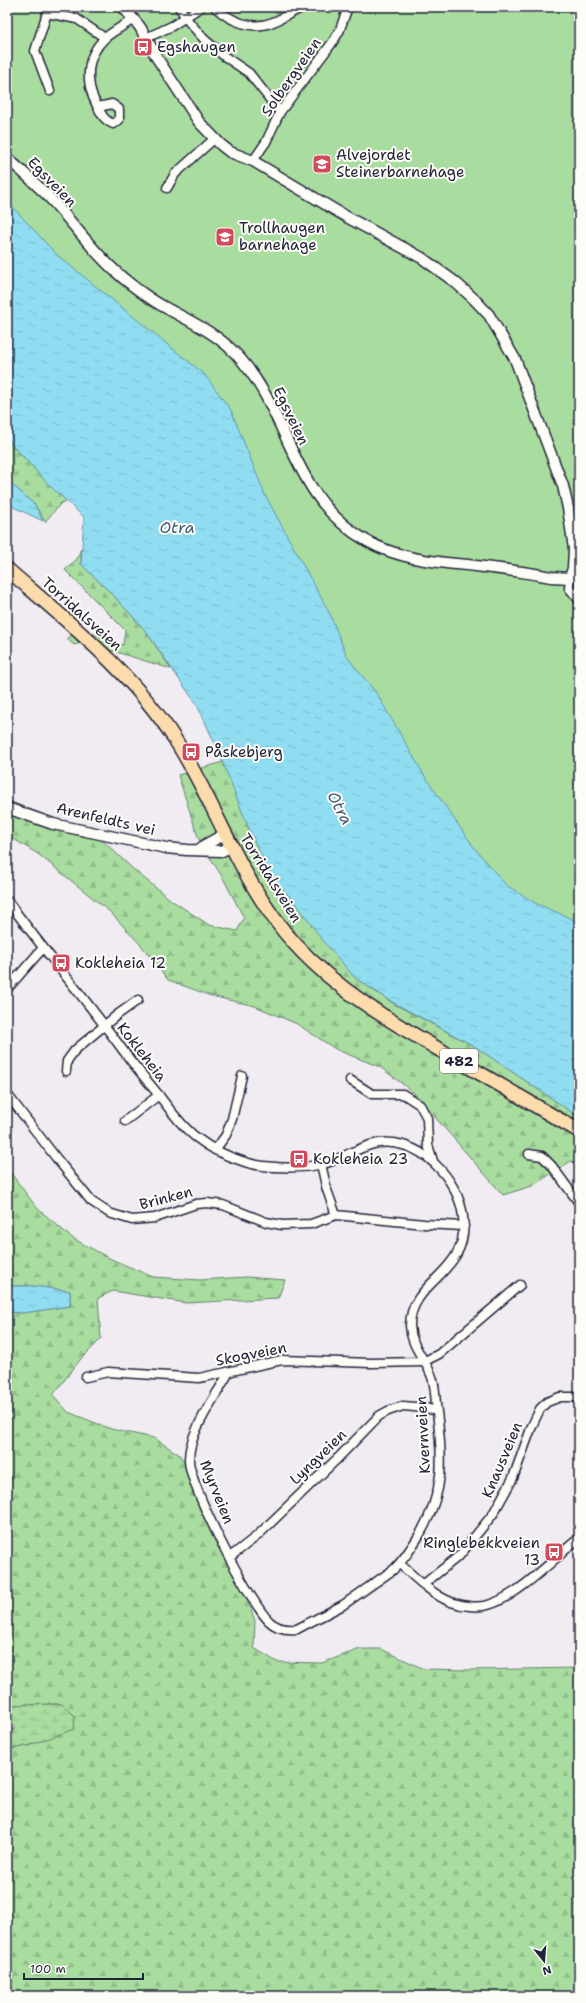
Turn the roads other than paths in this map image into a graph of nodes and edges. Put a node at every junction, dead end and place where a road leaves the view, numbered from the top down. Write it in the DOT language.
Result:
graph roads {
  1 [pos="123,7"];
  2 [pos="179,7"];
  3 [pos="201,7"];
  4 [pos="215,7"];
  5 [pos="304,7"];
  6 [pos="347,8"];
  7 [pos="47,10"];
  8 [pos="186,17"];
  9 [pos="134,19"];
  10 [pos="106,38"];
  11 [pos="146,38"];
  12 [pos="50,91"];
  13 [pos="98,107"];
  14 [pos="280,112"];
  15 [pos="214,139"];
  16 [pos="7,158"];
  17 [pos="253,161"];
  18 [pos="167,188"];
  19 [pos="7,569"];
  20 [pos="570,578"];
  21 [pos="579,600"];
  22 [pos="7,808"];
  23 [pos="225,834"];
  24 [pos="232,846"];
  25 [pos="200,849"];
  26 [pos="7,900"];
  27 [pos="43,948"];
  28 [pos="7,989"];
  29 [pos="138,1000"];
  30 [pos="104,1026"];
  31 [pos="66,1072"];
  32 [pos="242,1076"];
  33 [pos="350,1080"];
  34 [pos="7,1094"];
  35 [pos="159,1095"];
  36 [pos="125,1121"];
  37 [pos="579,1131"];
  38 [pos="215,1150"];
  39 [pos="529,1154"];
  40 [pos="433,1161"];
  41 [pos="321,1164"];
  42 [pos="579,1204"];
  43 [pos="336,1215"];
  44 [pos="464,1226"];
  45 [pos="520,1285"];
  46 [pos="423,1362"];
  47 [pos="229,1372"];
  48 [pos="86,1377"];
  49 [pos="579,1397"];
  50 [pos="436,1411"];
  51 [pos="579,1538"];
  52 [pos="230,1557"];
  53 [pos="400,1564"];
  54 [pos="424,1584"];
  1 -- 9 [label="street"];
  2 -- 8 [label="street"];
  3 -- 8 [label="street"];
  4 -- 5 [label="street"];
  6 -- 14 [label="street, Solbergveien"];
  7 -- 10 [label="street"];
  7 -- 12 [label="street"];
  8 -- 11 [label="street"];
  8 -- 14 [label="street"];
  9 -- 10 [label="street"];
  9 -- 11 [label="street"];
  10 -- 13 [label="street"];
  11 -- 15 [label="street"];
  14 -- 17 [label="street, Solbergveien"];
  15 -- 17 [label="street"];
  15 -- 18 [label="street"];
  16 -- 20 [label="street, Egsveien"];
  17 -- 20 [label="street"];
  19 -- 23 [label="main road, Torridalsveien / 482"];
  20 -- 21 [label="street"];
  22 -- 25 [label="street, Arenfeldts vei"];
  23 -- 24 [label="main road, Torridalsveien / 482"];
  23 -- 25 [label="street"];
  24 -- 25 [label="street, Arenfeldts vei"];
  24 -- 37 [label="main road, Torridalsveien / 482"];
  26 -- 27 [label="street, Kokleheia"];
  27 -- 28 [label="street"];
  27 -- 30 [label="street, Kokleheia"];
  29 -- 30 [label="street, Kokleheia"];
  30 -- 31 [label="street, Kokleheia"];
  30 -- 35 [label="street, Kokleheia"];
  32 -- 38 [label="street"];
  33 -- 40 [label="street, Kokleheia"];
  34 -- 43 [label="street, Brinken"];
  35 -- 36 [label="street, Kokleheia"];
  35 -- 38 [label="street, Kokleheia"];
  38 -- 41 [label="street, Kokleheia"];
  39 -- 42 [label="street"];
  40 -- 41 [label="street, Kokleheia"];
  40 -- 44 [label="street, Kokleheia"];
  41 -- 43 [label="street"];
  43 -- 44 [label="street, Brinken"];
  44 -- 46 [label="street, Kokleheia"];
  45 -- 46 [label="street"];
  46 -- 47 [label="street, Skogveien"];
  46 -- 50 [label="street, Kvernveien"];
  47 -- 48 [label="street, Skogveien"];
  47 -- 52 [label="street, Myrveien"];
  49 -- 54 [label="street, Knausveien"];
  50 -- 52 [label="street, Lyngveien"];
  50 -- 53 [label="street, Kvernveien"];
  51 -- 54 [label="street"];
  52 -- 53 [label="street, Kvernveien"];
  53 -- 54 [label="street"];
}
